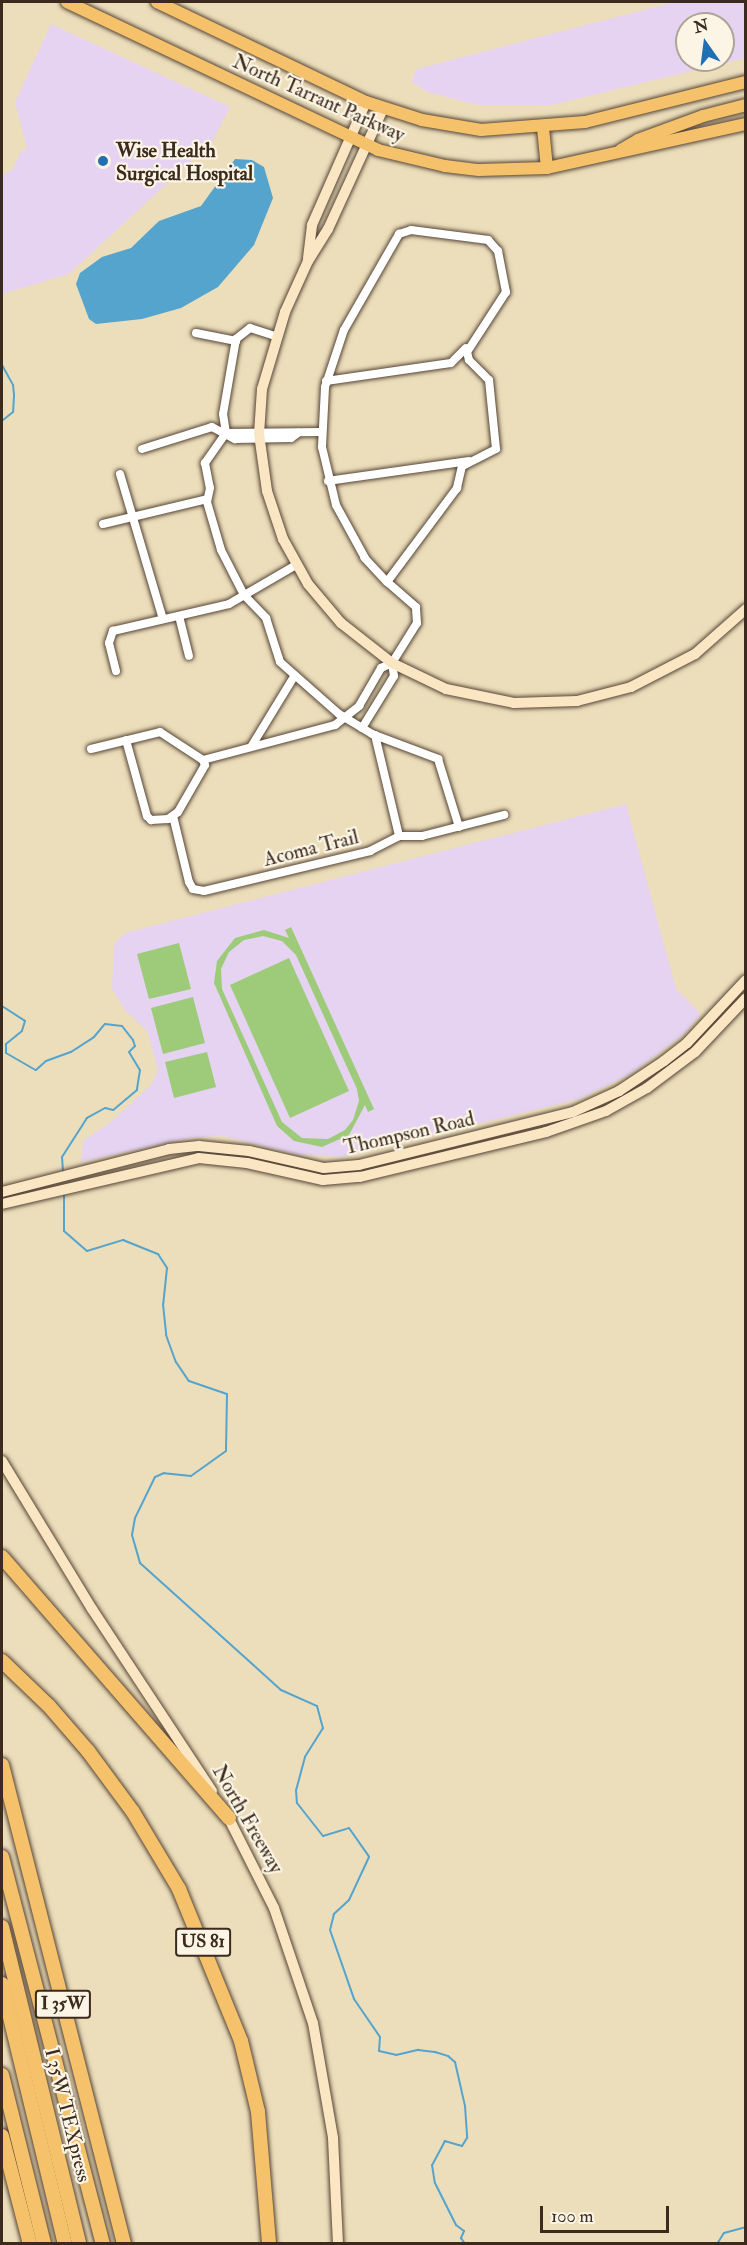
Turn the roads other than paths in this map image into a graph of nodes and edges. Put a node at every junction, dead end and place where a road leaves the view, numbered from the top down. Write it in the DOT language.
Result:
graph roads {
  1 [pos="68,2"];
  2 [pos="157,2"];
  3 [pos="746,82"];
  4 [pos="366,102"];
  5 [pos="746,105"];
  6 [pos="383,109"];
  7 [pos="746,124"];
  8 [pos="543,128"];
  9 [pos="349,136"];
  10 [pos="368,145"];
  11 [pos="612,155"];
  12 [pos="547,168"];
  13 [pos="308,261"];
  14 [pos="196,333"];
  15 [pos="275,336"];
  16 [pos="236,341"];
  17 [pos="470,343"];
  18 [pos="326,381"];
  19 [pos="321,432"];
  20 [pos="226,433"];
  21 [pos="259,434"];
  22 [pos="142,449"];
  23 [pos="473,460"];
  24 [pos="120,474"];
  25 [pos="328,481"];
  26 [pos="207,499"];
  27 [pos="136,516"];
  28 [pos="103,524"];
  29 [pos="296,565"];
  30 [pos="387,582"];
  31 [pos="243,596"];
  32 [pos="746,609"];
  33 [pos="179,616"];
  34 [pos="164,619"];
  35 [pos="189,656"];
  36 [pos="392,663"];
  37 [pos="116,671"];
  38 [pos="295,675"];
  39 [pos="362,700"];
  40 [pos="375,707"];
  41 [pos="345,718"];
  42 [pos="362,728"];
  43 [pos="375,735"];
  44 [pos="126,740"];
  45 [pos="251,747"];
  46 [pos="91,749"];
  47 [pos="203,760"];
  48 [pos="504,815"];
  49 [pos="173,816"];
  50 [pos="459,827"];
  51 [pos="399,836"];
  52 [pos="746,980"];
  53 [pos="746,998"];
  54 [pos="697,1033"];
  55 [pos="704,1043"];
  56 [pos="558,1116"];
  57 [pos="561,1128"];
  58 [pos="235,1149"];
  59 [pos="406,1154"];
  60 [pos="233,1161"];
  61 [pos="409,1166"];
  62 [pos="16,1188"];
  63 [pos="2,1192"];
  64 [pos="19,1200"];
  65 [pos="2,1204"];
  66 [pos="2,1461"];
  67 [pos="2,1557"];
  68 [pos="2,1661"];
  69 [pos="2,1765"];
  70 [pos="229,1818"];
  71 [pos="2,1857"];
  72 [pos="2,1927"];
  73 [pos="2,1984"];
  74 [pos="2,2075"];
  75 [pos="2,2136"];
  76 [pos="30,2244"];
  77 [pos="44,2244"];
  78 [pos="65,2244"];
  79 [pos="79,2244"];
  80 [pos="103,2244"];
  81 [pos="124,2244"];
  82 [pos="268,2244"];
  83 [pos="338,2244"];
  1 -- 9 [label="main road, North Tarrant Parkway"];
  2 -- 4 [label="main road, North Tarrant Parkway"];
  3 -- 8 [label="main road, North Tarrant Parkway"];
  4 -- 6 [label="main road, North Tarrant Parkway"];
  4 -- 9 [label="street"];
  5 -- 11 [label="main road"];
  6 -- 8 [label="main road, North Tarrant Parkway"];
  6 -- 10 [label="street"];
  7 -- 11 [label="main road, North Tarrant Parkway"];
  8 -- 12 [label="main road"];
  9 -- 10 [label="main road, North Tarrant Parkway"];
  9 -- 13 [label="street"];
  10 -- 12 [label="main road, North Tarrant Parkway"];
  10 -- 13 [label="street"];
  11 -- 12 [label="main road, North Tarrant Parkway"];
  13 -- 15 [label="street"];
  14 -- 16 [label="street"];
  15 -- 16 [label="street"];
  15 -- 21 [label="street"];
  16 -- 20 [label="street"];
  17 -- 18 [label="street"];
  17 -- 18 [label="street"];
  17 -- 23 [label="street"];
  18 -- 19 [label="street"];
  19 -- 21 [label="street"];
  19 -- 25 [label="street"];
  20 -- 21 [label="street"];
  20 -- 22 [label="street"];
  20 -- 26 [label="street"];
  21 -- 29 [label="street"];
  23 -- 25 [label="street"];
  23 -- 30 [label="street"];
  24 -- 27 [label="street"];
  25 -- 30 [label="street"];
  26 -- 27 [label="street"];
  26 -- 31 [label="street"];
  27 -- 28 [label="street"];
  27 -- 34 [label="street"];
  29 -- 31 [label="street"];
  29 -- 36 [label="street"];
  30 -- 36 [label="street"];
  31 -- 33 [label="street"];
  31 -- 38 [label="street"];
  32 -- 36 [label="street"];
  33 -- 34 [label="street"];
  33 -- 35 [label="street"];
  34 -- 37 [label="street"];
  36 -- 39 [label="street"];
  36 -- 40 [label="street"];
  38 -- 41 [label="street"];
  38 -- 45 [label="street"];
  39 -- 40 [label="street"];
  39 -- 41 [label="street"];
  40 -- 42 [label="street"];
  41 -- 42 [label="street"];
  41 -- 45 [label="street"];
  42 -- 43 [label="street"];
  43 -- 50 [label="street"];
  43 -- 51 [label="street"];
  44 -- 46 [label="street"];
  44 -- 47 [label="street"];
  44 -- 49 [label="street"];
  45 -- 47 [label="street"];
  47 -- 49 [label="street"];
  48 -- 50 [label="street, Acoma Trail"];
  49 -- 51 [label="street, Acoma Trail"];
  50 -- 51 [label="street, Acoma Trail"];
  52 -- 54 [label="street, Thompson Road"];
  53 -- 55 [label="street, Thompson Road"];
  54 -- 55 [label="street"];
  54 -- 56 [label="street, Thompson Road"];
  55 -- 57 [label="street, Thompson Road"];
  56 -- 57 [label="street"];
  56 -- 59 [label="street, Thompson Road"];
  57 -- 61 [label="street, Thompson Road"];
  58 -- 59 [label="street, Thompson Road"];
  58 -- 60 [label="street"];
  58 -- 62 [label="street, Thompson Road"];
  59 -- 61 [label="street"];
  60 -- 61 [label="street, Thompson Road"];
  60 -- 64 [label="street, Thompson Road"];
  62 -- 63 [label="street, Thompson Road"];
  62 -- 64 [label="street"];
  64 -- 65 [label="street, Thompson Road"];
  66 -- 70 [label="street, North Freeway"];
  67 -- 70 [label="highway"];
  68 -- 82 [label="highway, US 81"];
  69 -- 81 [label="highway, I 35W"];
  70 -- 83 [label="street, North Freeway"];
  71 -- 80 [label="highway"];
  72 -- 79 [label="highway, I 35W TEXpress"];
  73 -- 78 [label="highway, I 35W TEXpress"];
  74 -- 77 [label="highway"];
  75 -- 76 [label="highway"];
}
